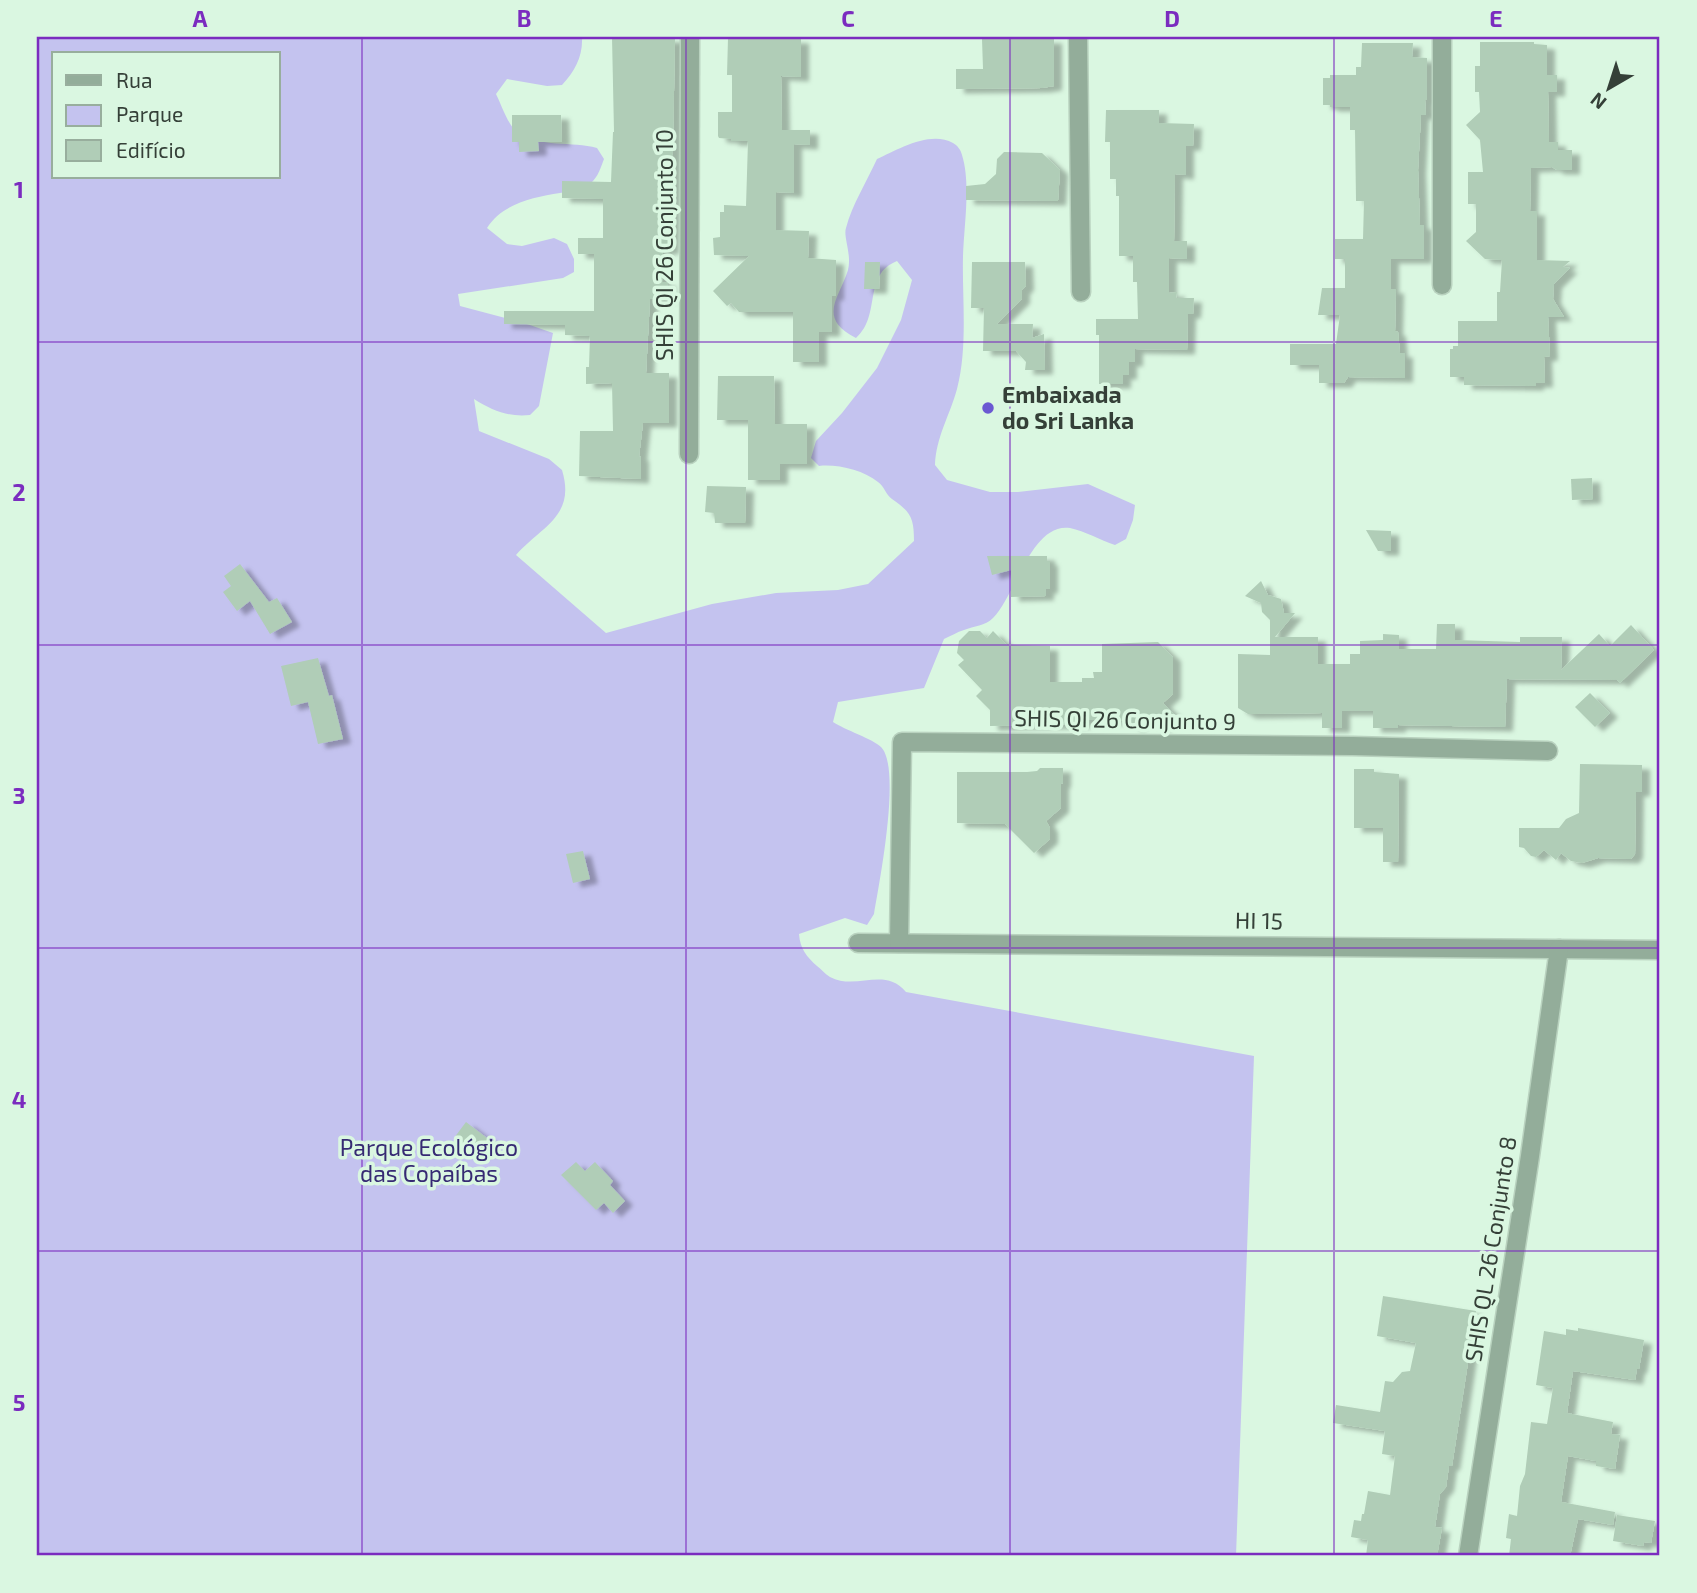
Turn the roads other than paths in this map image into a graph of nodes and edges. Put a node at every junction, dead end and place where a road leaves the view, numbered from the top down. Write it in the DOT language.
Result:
graph roads {
  1 [pos="690,37"];
  2 [pos="1078,37"];
  3 [pos="1442,37"];
  4 [pos="1442,285"];
  5 [pos="1081,292"];
  6 [pos="689,454"];
  7 [pos="1548,751"];
  8 [pos="858,943"];
  9 [pos="899,943"];
  10 [pos="1559,949"];
  11 [pos="1660,950"];
  12 [pos="1468,1556"];
  1 -- 6 [label="street, SHIS QI 26 Conjunto 10"];
  2 -- 5 [label="street"];
  3 -- 4 [label="street"];
  7 -- 9 [label="street, SHIS QI 26 Conjunto 9"];
  8 -- 9 [label="street, HI 15"];
  9 -- 10 [label="street, HI 15"];
  10 -- 11 [label="street, HI 15"];
  10 -- 12 [label="street, SHIS QL 26 Conjunto 8"];
}
